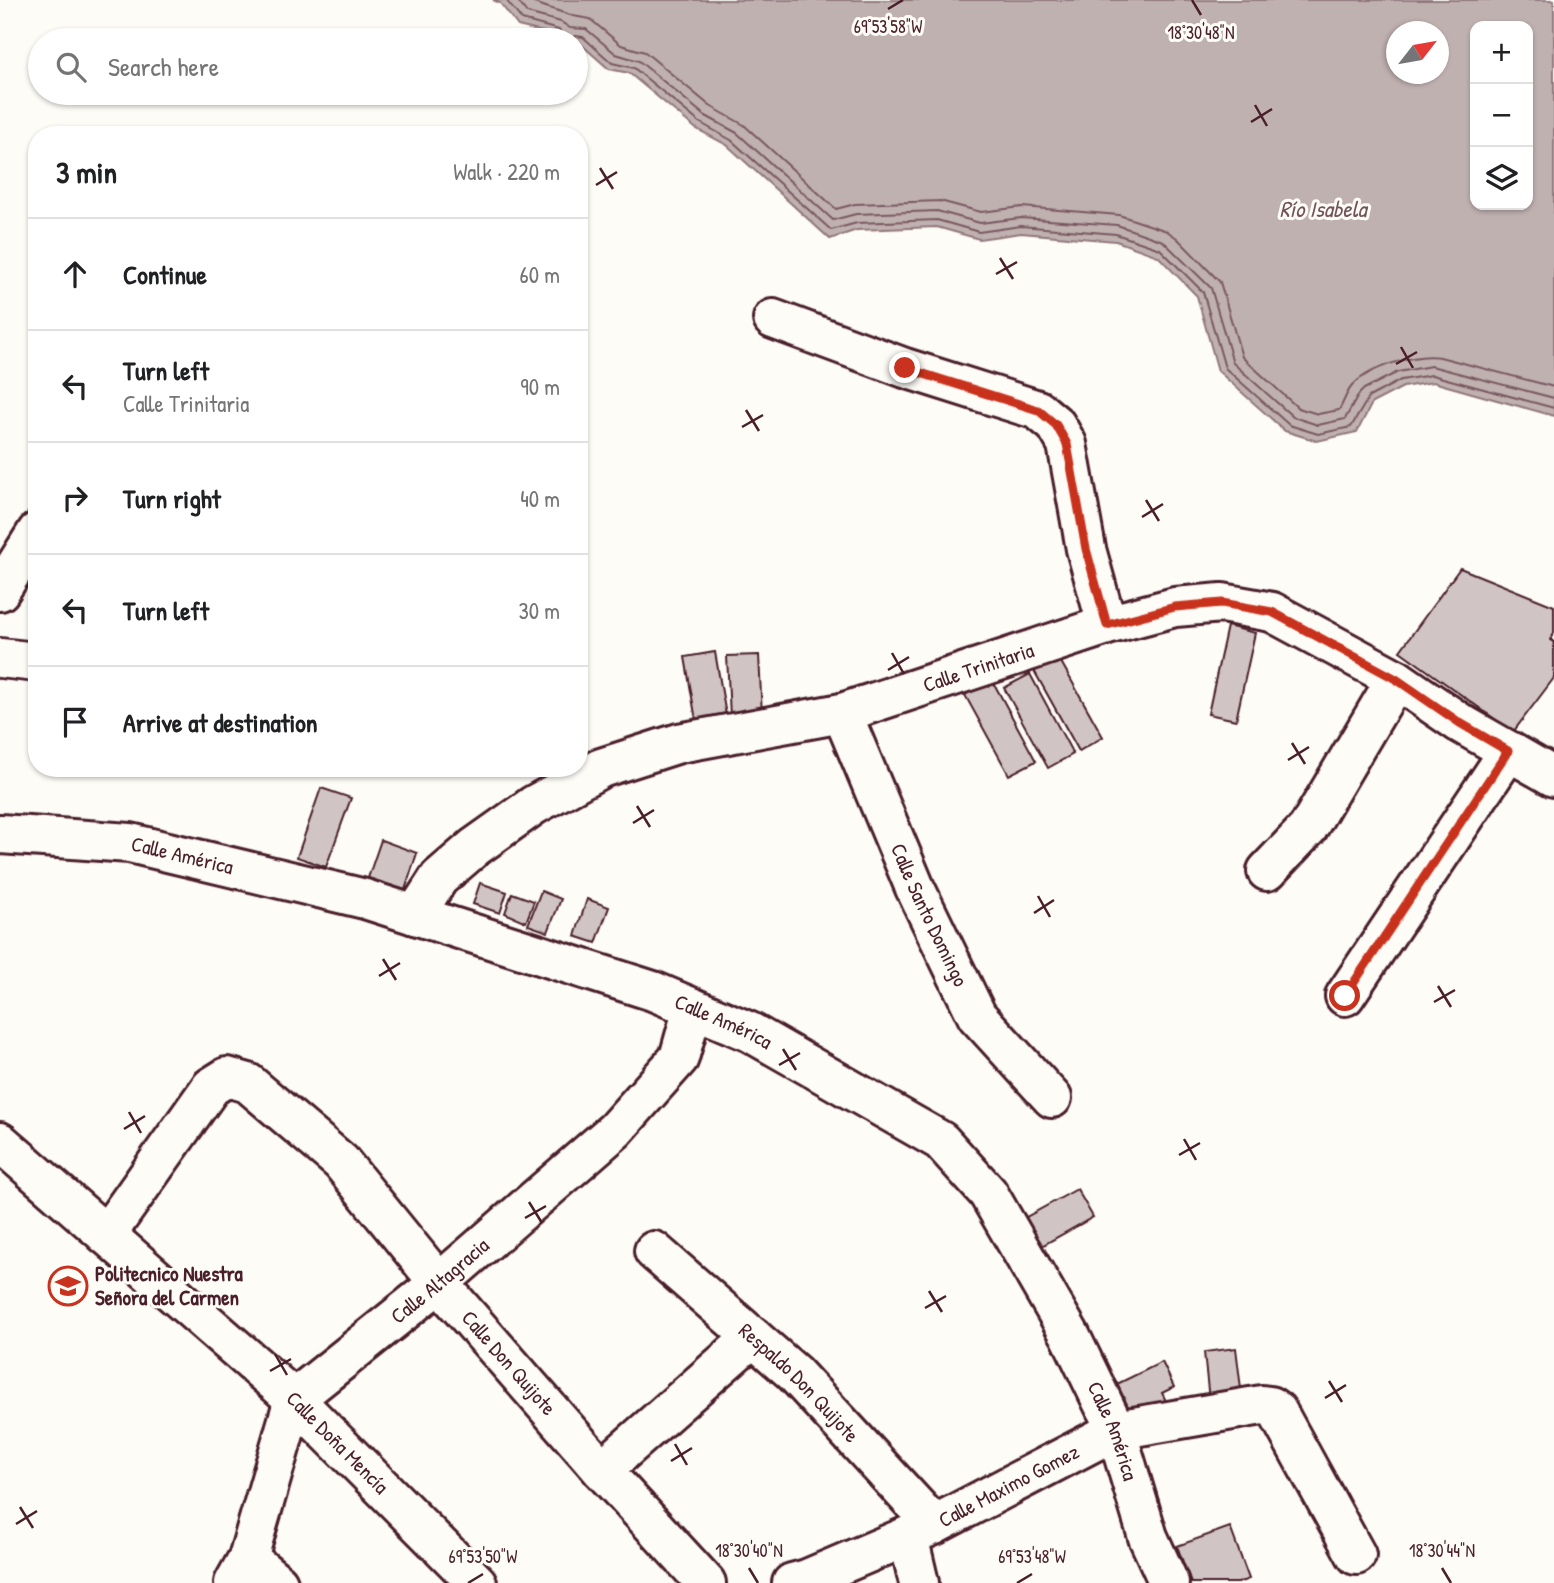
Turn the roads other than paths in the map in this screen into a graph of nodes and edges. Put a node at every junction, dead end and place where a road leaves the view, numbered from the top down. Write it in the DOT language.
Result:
graph roads {
  1 [pos="773,319"];
  2 [pos="28,547"];
  3 [pos="0,592"];
  4 [pos="1107,625"];
  5 [pos="0,658"];
  6 [pos="28,662"];
  7 [pos="1396,679"];
  8 [pos="842,713"];
  9 [pos="1508,751"];
  10 [pos="588,775"];
  11 [pos="585,777"];
  12 [pos="1554,777"];
  13 [pos="0,834"];
  14 [pos="1267,870"];
  15 [pos="415,915"];
  16 [pos="1345,996"];
  17 [pos="693,1007"];
  18 [pos="1052,1097"];
  19 [pos="0,1142"];
  20 [pos="106,1235"];
  21 [pos="654,1251"];
  22 [pos="439,1283"];
  23 [pos="753,1337"];
  24 [pos="294,1399"];
  25 [pos="1116,1430"];
  26 [pos="602,1470"];
  27 [pos="921,1531"];
  28 [pos="1356,1555"];
  29 [pos="241,1571"];
  30 [pos="278,1583"];
  31 [pos="477,1583"];
  32 [pos="706,1583"];
  33 [pos="792,1583"];
  34 [pos="919,1583"];
  35 [pos="1169,1583"];
  1 -- 4 [label="street"];
  2 -- 3 [label="street"];
  4 -- 7 [label="street, Calle Trinitaria"];
  4 -- 8 [label="street, Calle Trinitaria"];
  5 -- 6 [label="street"];
  7 -- 9 [label="street, Calle Trinitaria"];
  7 -- 14 [label="street"];
  8 -- 10 [label="street, Calle Trinitaria"];
  8 -- 18 [label="street, Calle Santo Domingo"];
  9 -- 12 [label="street, Calle Trinitaria"];
  9 -- 16 [label="street"];
  11 -- 15 [label="street, Calle Trinitaria"];
  13 -- 15 [label="street, Calle América"];
  15 -- 17 [label="street, Calle América"];
  17 -- 22 [label="street, Calle Altagracia"];
  17 -- 25 [label="street, Calle América"];
  19 -- 20 [label="street, Calle Doña Mencía"];
  20 -- 22 [label="street, Calle Don Quijote"];
  20 -- 24 [label="street, Calle Doña Mencía"];
  21 -- 23 [label="street, Respaldo Don Quijote"];
  22 -- 24 [label="street, Calle Altagracia"];
  22 -- 26 [label="street, Calle Don Quijote"];
  23 -- 26 [label="street"];
  23 -- 27 [label="street, Respaldo Don Quijote"];
  24 -- 29 [label="street"];
  24 -- 31 [label="street, Calle Doña Mencía"];
  25 -- 27 [label="street, Calle Maximo Gomez"];
  25 -- 28 [label="street, Calle Maximo Gomez"];
  25 -- 35 [label="street, Calle América"];
  26 -- 32 [label="street, Calle Don Quijote"];
  27 -- 33 [label="street, Calle Maximo Gomez"];
  27 -- 34 [label="street"];
  29 -- 30 [label="street"];
}
